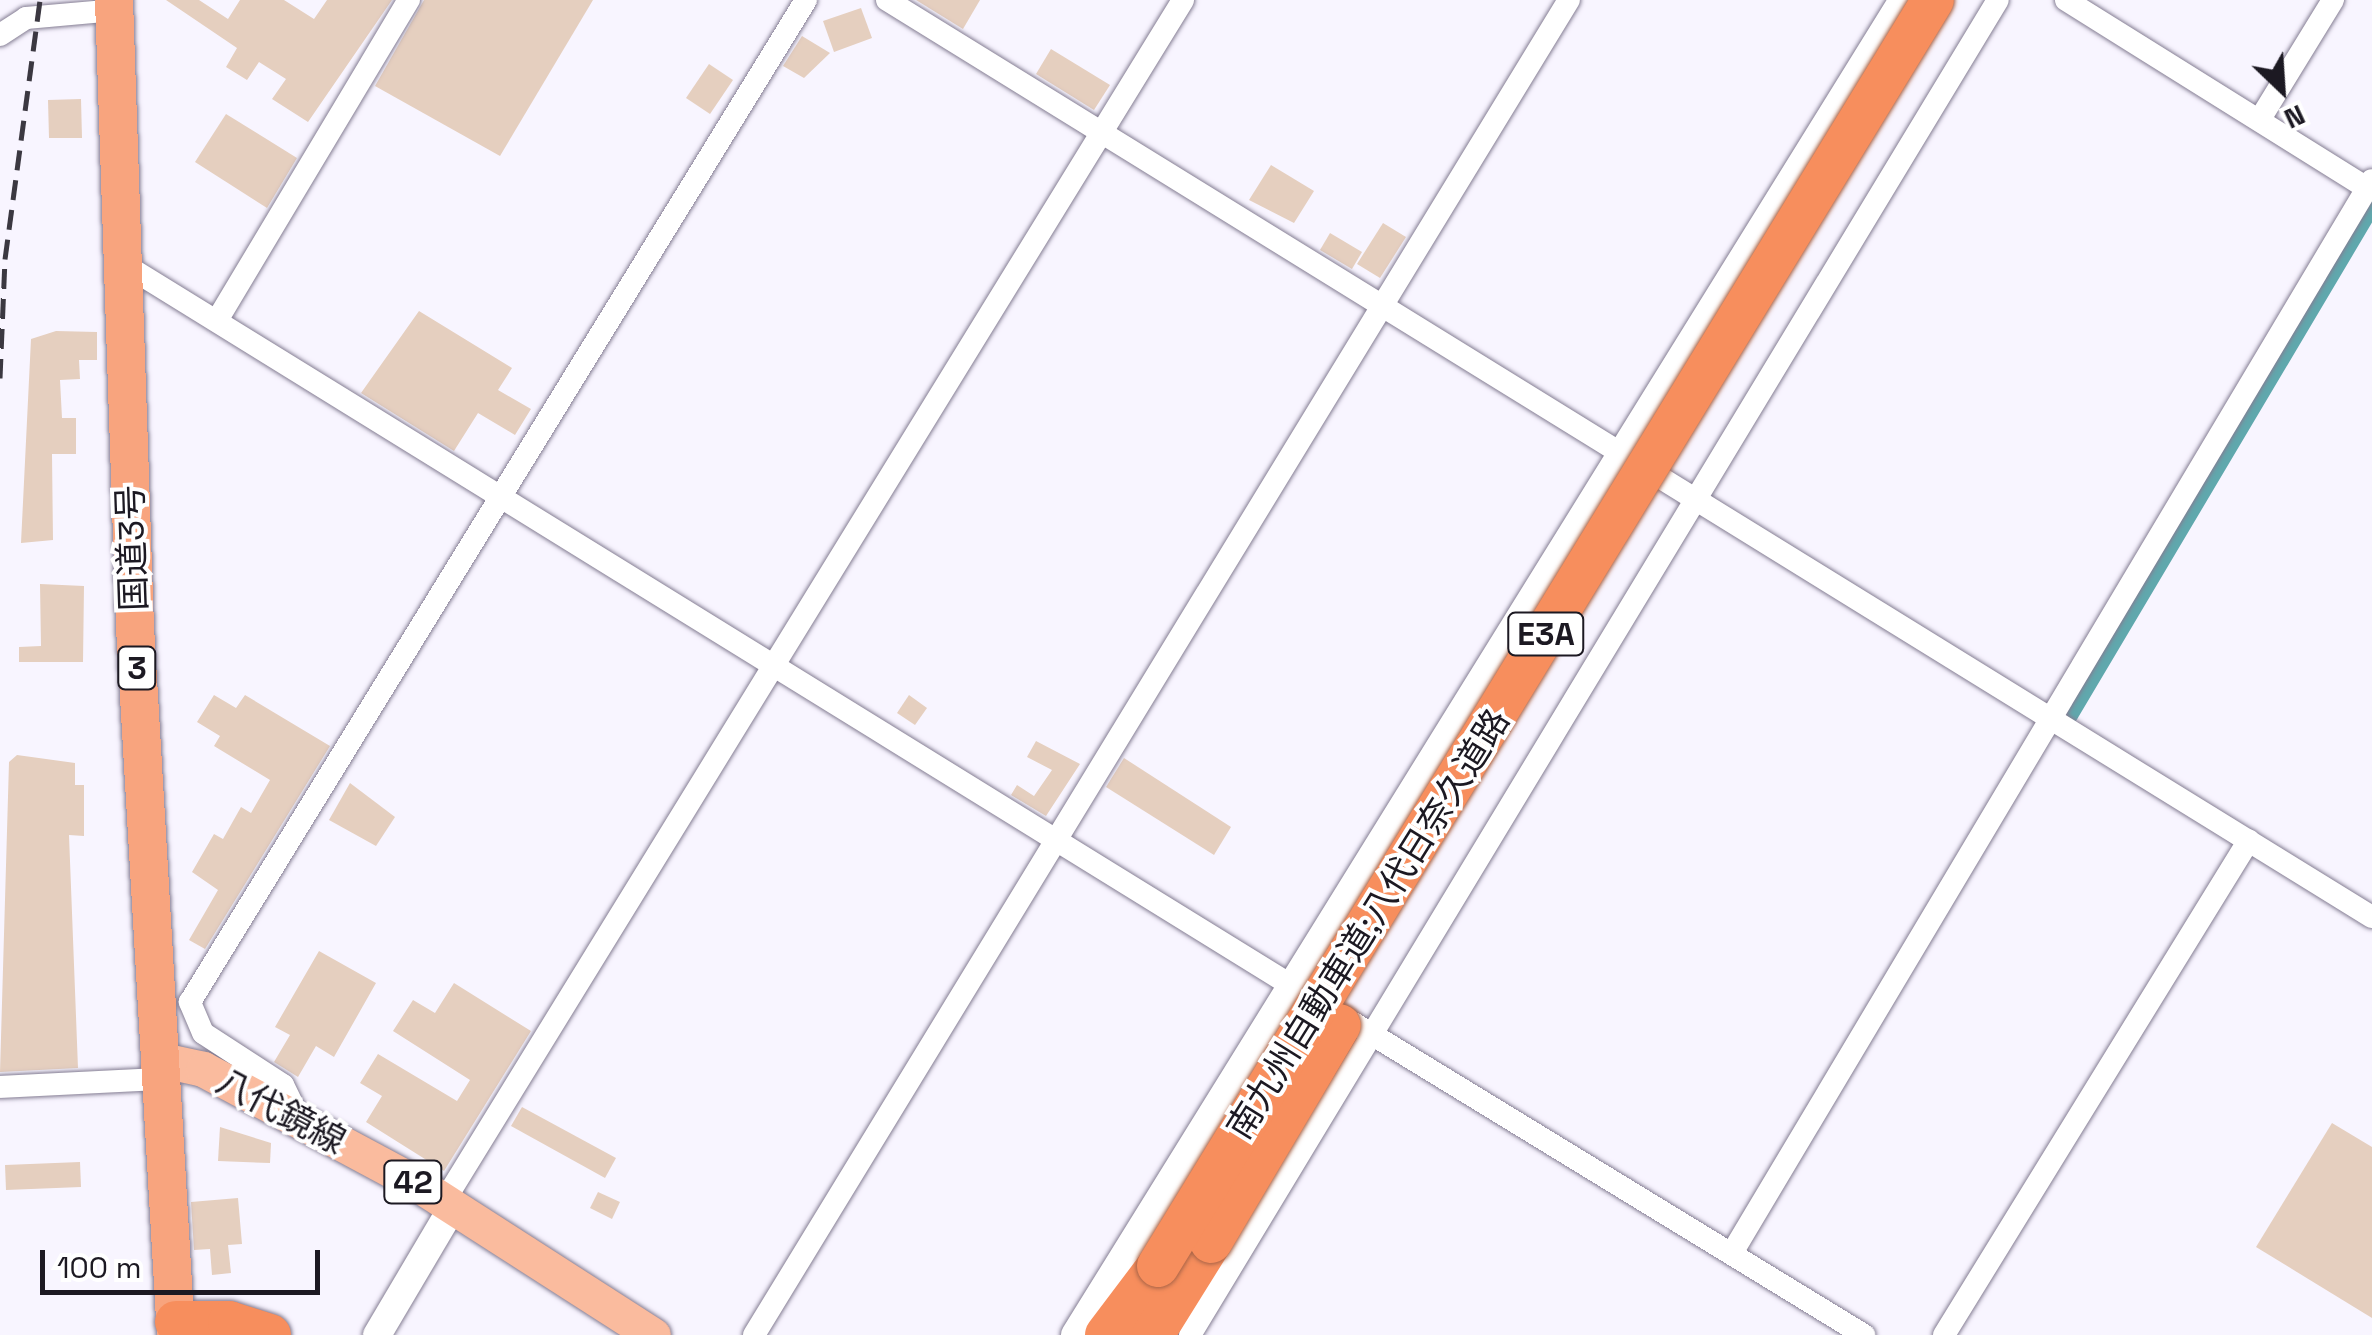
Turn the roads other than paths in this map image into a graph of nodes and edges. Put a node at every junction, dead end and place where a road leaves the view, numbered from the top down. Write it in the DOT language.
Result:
graph roads {
  1 [pos="409,0"];
  2 [pos="806,0"];
  3 [pos="886,0"];
  4 [pos="1182,0"];
  5 [pos="1569,0"];
  6 [pos="1903,0"];
  7 [pos="1932,0"];
  8 [pos="1946,0"];
  9 [pos="1998,0"];
  10 [pos="2066,0"];
  11 [pos="2333,0"];
  12 [pos="114,5"];
  13 [pos="1,41"];
  14 [pos="2260,119"];
  15 [pos="1100,133"];
  16 [pos="2369,184"];
  17 [pos="122,263"];
  18 [pos="1381,301"];
  19 [pos="219,318"];
  20 [pos="1626,451"];
  21 [pos="500,492"];
  22 [pos="1695,494"];
  23 [pos="775,670"];
  24 [pos="2047,715"];
  25 [pos="1056,838"];
  26 [pos="2249,840"];
  27 [pos="2372,916"];
  28 [pos="1297,989"];
  29 [pos="1366,1030"];
  30 [pos="158,1069"];
  31 [pos="0,1087"];
  32 [pos="301,1122"];
  33 [pos="452,1208"];
  34 [pos="1211,1242"];
  35 [pos="1740,1258"];
  36 [pos="1158,1266"];
  37 [pos="176,1328"];
  38 [pos="270,1335"];
  39 [pos="377,1335"];
  40 [pos="654,1335"];
  41 [pos="754,1335"];
  42 [pos="1074,1335"];
  43 [pos="1106,1335"];
  44 [pos="1116,1335"];
  45 [pos="1152,1335"];
  46 [pos="1166,1335"];
  47 [pos="1190,1335"];
  48 [pos="1864,1335"];
  49 [pos="1944,1335"];
  1 -- 19 [label="street"];
  2 -- 21 [label="street"];
  3 -- 15 [label="street"];
  4 -- 15 [label="street"];
  5 -- 18 [label="street"];
  6 -- 20 [label="street"];
  7 -- 36 [label="highway, 南九州自動車道;八代日奈久道路 / E3A, bridge"];
  8 -- 34 [label="highway, 南九州自動車道;八代日奈久道路 / E3A, bridge"];
  9 -- 22 [label="street"];
  10 -- 14 [label="street"];
  11 -- 14 [label="street"];
  12 -- 13 [label="street"];
  12 -- 17 [label="highway, 国道3号 / 3"];
  14 -- 16 [label="street"];
  15 -- 18 [label="street"];
  15 -- 23 [label="street"];
  16 -- 24 [label="street"];
  17 -- 19 [label="street"];
  17 -- 30 [label="highway, 国道3号 / 3"];
  18 -- 20 [label="street"];
  18 -- 25 [label="street"];
  19 -- 21 [label="street"];
  20 -- 22 [label="street"];
  20 -- 28 [label="street"];
  21 -- 23 [label="street"];
  21 -- 32 [label="street"];
  22 -- 24 [label="street"];
  22 -- 29 [label="street"];
  23 -- 25 [label="street"];
  23 -- 33 [label="street"];
  24 -- 26 [label="street"];
  24 -- 35 [label="street"];
  25 -- 28 [label="street"];
  25 -- 41 [label="street"];
  26 -- 27 [label="street"];
  26 -- 49 [label="street"];
  28 -- 29 [label="street"];
  28 -- 42 [label="street"];
  29 -- 35 [label="street"];
  29 -- 47 [label="street"];
  30 -- 31 [label="street"];
  30 -- 32 [label="main road, 八代鏡線 / 42"];
  30 -- 37 [label="highway, 国道3号 / 3"];
  32 -- 33 [label="main road, 八代鏡線 / 42"];
  33 -- 39 [label="street"];
  33 -- 40 [label="main road, 八代鏡線 / 42"];
  34 -- 45 [label="highway, 南九州自動車道;八代日奈久道路 / E3A"];
  34 -- 46 [label="highway"];
  35 -- 48 [label="street"];
  36 -- 43 [label="highway"];
  36 -- 44 [label="highway, 南九州自動車道;八代日奈久道路 / E3A"];
  37 -- 38 [label="highway"];
}
